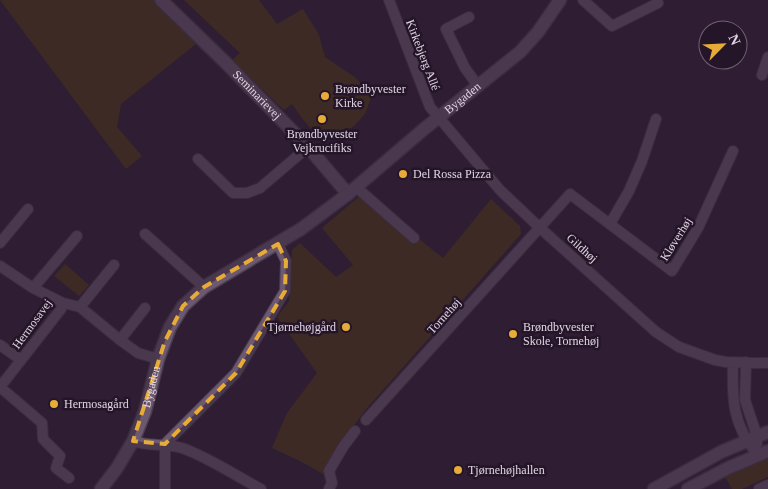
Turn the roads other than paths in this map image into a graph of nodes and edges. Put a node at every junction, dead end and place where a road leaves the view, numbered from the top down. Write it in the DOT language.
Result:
graph roads {
  1 [pos="160,0"];
  2 [pos="389,0"];
  3 [pos="560,0"];
  4 [pos="584,0"];
  5 [pos="658,3"];
  6 [pos="469,17"];
  7 [pos="768,57"];
  8 [pos="762,75"];
  9 [pos="478,86"];
  10 [pos="438,117"];
  11 [pos="656,119"];
  12 [pos="308,147"];
  13 [pos="733,151"];
  14 [pos="198,160"];
  15 [pos="352,190"];
  16 [pos="28,209"];
  17 [pos="610,224"];
  18 [pos="539,227"];
  19 [pos="145,234"];
  20 [pos="78,236"];
  21 [pos="414,238"];
  22 [pos="0,243"];
  23 [pos="278,244"];
  24 [pos="114,265"];
  25 [pos="0,266"];
  26 [pos="204,287"];
  27 [pos="33,288"];
  28 [pos="63,303"];
  29 [pos="80,308"];
  30 [pos="145,308"];
  31 [pos="120,340"];
  32 [pos="0,345"];
  33 [pos="158,359"];
  34 [pos="21,360"];
  35 [pos="734,362"];
  36 [pos="746,362"];
  37 [pos="768,363"];
  38 [pos="366,420"];
  39 [pos="355,431"];
  40 [pos="757,437"];
  41 [pos="133,441"];
  42 [pos="165,444"];
  43 [pos="763,453"];
  44 [pos="69,478"];
  45 [pos="768,485"];
  46 [pos="101,489"];
  47 [pos="165,489"];
  48 [pos="260,489"];
  49 [pos="330,489"];
  50 [pos="654,489"];
  51 [pos="688,489"];
  52 [pos="759,489"];
  1 -- 12 [label="street, Seminarievej"];
  2 -- 10 [label="street, Kirkebjerg Allé"];
  3 -- 9 [label="street, Bygaden"];
  4 -- 5 [label="street"];
  6 -- 9 [label="street"];
  7 -- 8 [label="street"];
  9 -- 10 [label="street, Bygaden"];
  10 -- 15 [label="street, Bygaden"];
  10 -- 18 [label="street, Gildhøj"];
  11 -- 17 [label="street"];
  12 -- 14 [label="street"];
  12 -- 15 [label="street, Seminarievej"];
  13 -- 17 [label="street, Kløverhøj"];
  15 -- 21 [label="street"];
  15 -- 23 [label="street, Bygaden"];
  16 -- 22 [label="street"];
  17 -- 18 [label="street, Kløverhøj"];
  18 -- 35 [label="street, Gildhøj"];
  18 -- 38 [label="street, Tornehøj"];
  19 -- 26 [label="street"];
  20 -- 27 [label="street, Hermosavej"];
  23 -- 26 [label="street, Bygaden"];
  23 -- 42 [label="street"];
  24 -- 29 [label="street"];
  25 -- 27 [label="street, Hermosavej"];
  26 -- 33 [label="street, Bygaden"];
  27 -- 28 [label="street, Hermosavej"];
  28 -- 29 [label="street, Hermosavej"];
  28 -- 34 [label="street, Hermosavej"];
  29 -- 31 [label="street, Hermosavej"];
  30 -- 31 [label="street"];
  31 -- 33 [label="street, Hermosavej"];
  32 -- 34 [label="street, Hermosavej"];
  33 -- 41 [label="street, Bygaden"];
  34 -- 44 [label="street, Hermosavej"];
  35 -- 36 [label="street, Gildhøj"];
  35 -- 40 [label="street"];
  36 -- 37 [label="street, Gildhøj"];
  36 -- 40 [label="street"];
  39 -- 49 [label="street"];
  40 -- 43 [label="street"];
  40 -- 50 [label="street"];
  41 -- 42 [label="street"];
  41 -- 46 [label="street, Bygaden"];
  42 -- 47 [label="street"];
  42 -- 48 [label="street"];
  43 -- 51 [label="street"];
  45 -- 52 [label="street"];
}
